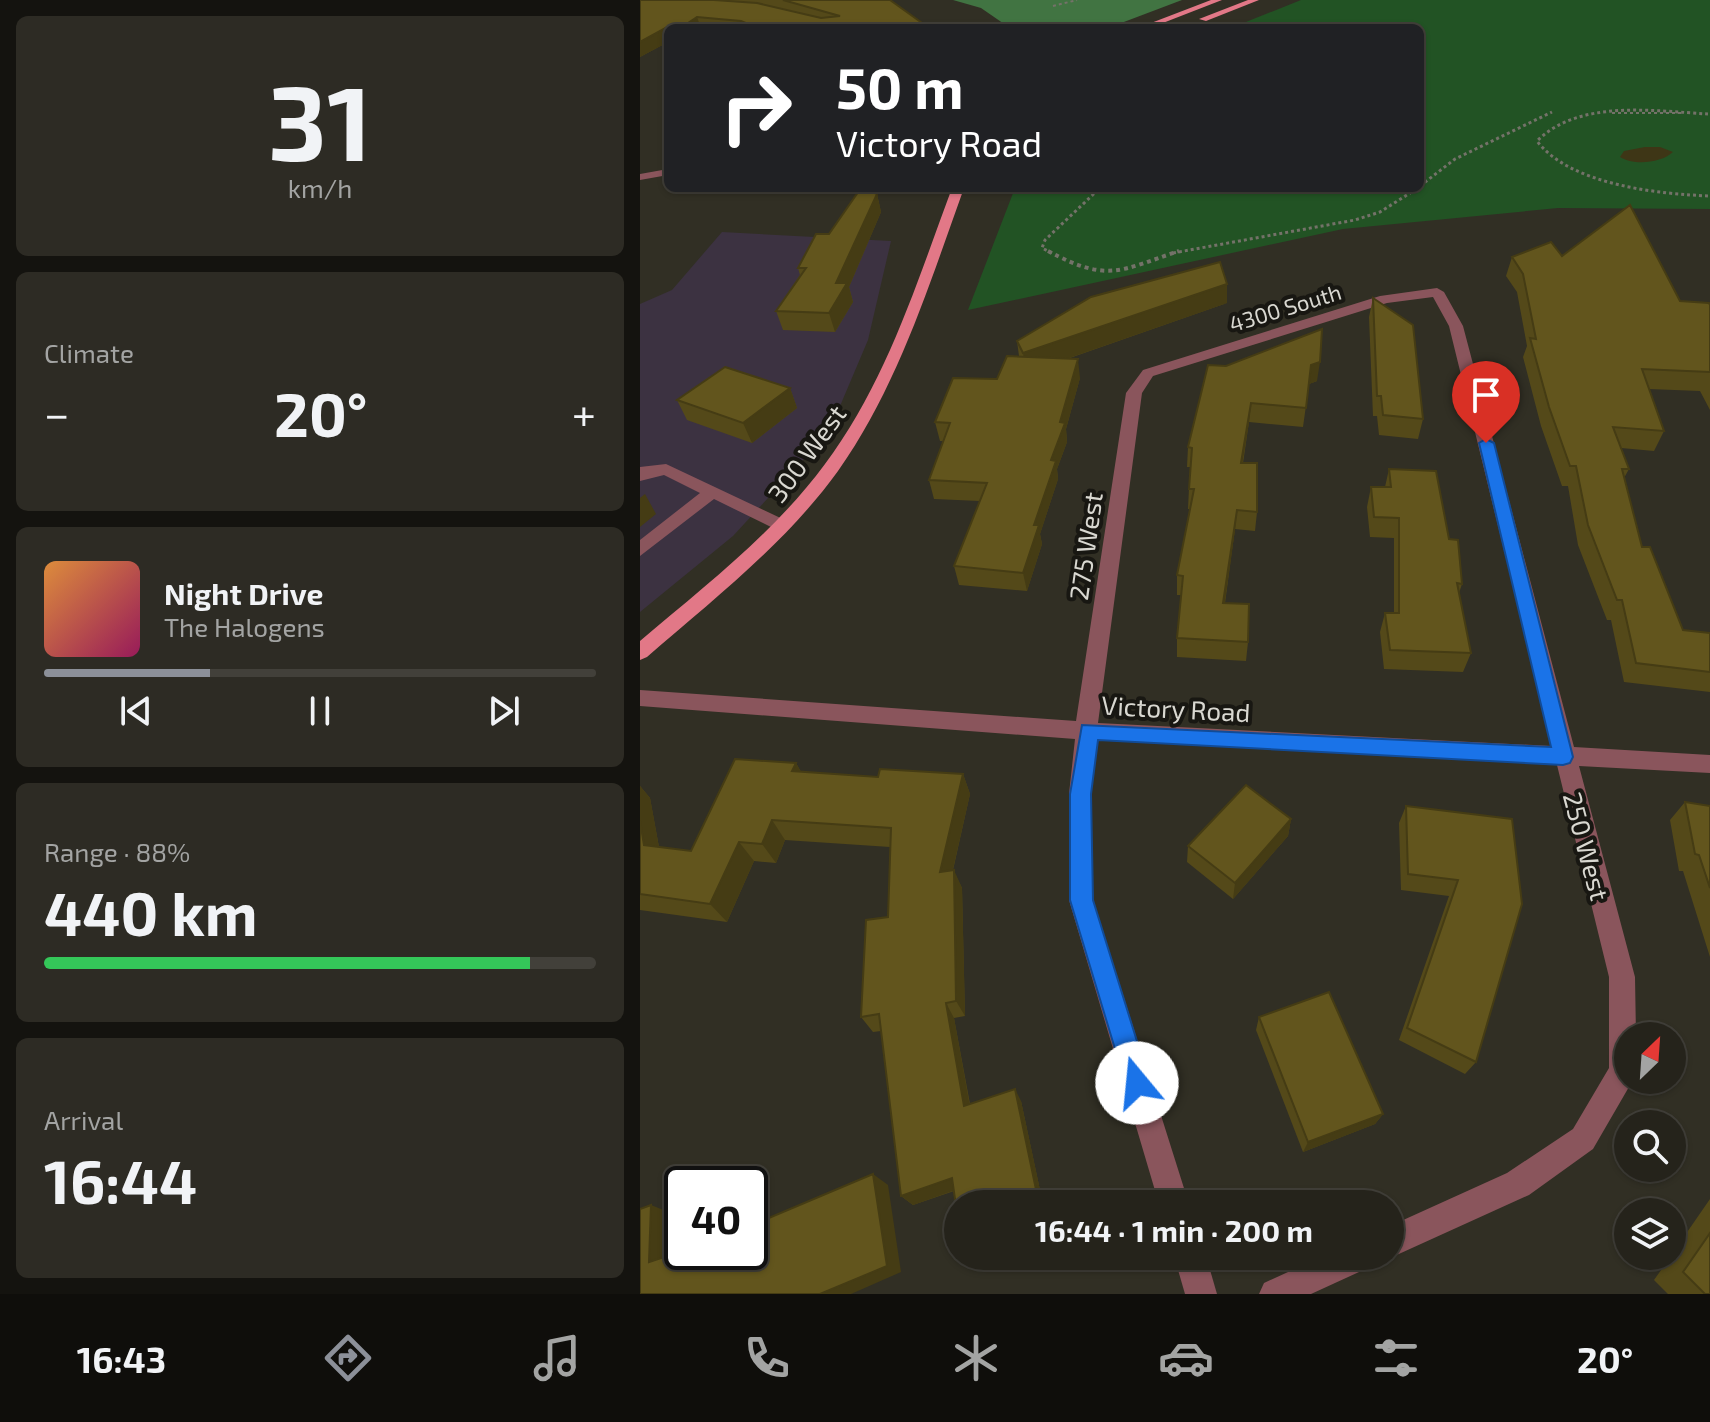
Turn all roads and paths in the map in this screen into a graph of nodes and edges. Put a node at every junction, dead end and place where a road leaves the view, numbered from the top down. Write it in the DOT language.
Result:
graph roads {
  1 [pos="1077,0"];
  2 [pos="1218,0"];
  3 [pos="1255,0"];
  4 [pos="1053,6"];
  5 [pos="1153,24"];
  6 [pos="1191,24"];
  7 [pos="1552,112"];
  8 [pos="1708,114"];
  9 [pos="664,173"];
  10 [pos="640,177"];
  11 [pos="1424,183"];
  12 [pos="957,192"];
  13 [pos="1096,192"];
  14 [pos="1411,192"];
  15 [pos="1710,196"];
  16 [pos="1437,292"];
  17 [pos="1148,373"];
  18 [pos="640,476"];
  19 [pos="712,492"];
  20 [pos="783,526"];
  21 [pos="640,550"];
  22 [pos="640,652"];
  23 [pos="640,698"];
  24 [pos="1089,731"];
  25 [pos="1563,757"];
  26 [pos="1710,764"];
  27 [pos="1170,1190"];
  28 [pos="1404,1236"];
  29 [pos="1194,1270"];
  30 [pos="1328,1270"];
  31 [pos="1201,1294"];
  32 [pos="1275,1294"];
  1 -- 4 [label="path"];
  2 -- 5 [label="main road"];
  3 -- 6 [label="main road"];
  7 -- 11 [label="path"];
  8 -- 15 [label="path"];
  9 -- 10 [label="street"];
  12 -- 20 [label="main road, 300 West"];
  13 -- 14 [label="path"];
  16 -- 17 [label="street, 4300 South"];
  16 -- 25 [label="street, 250 West"];
  17 -- 24 [label="street, 275 West"];
  18 -- 19 [label="street"];
  19 -- 20 [label="street"];
  19 -- 21 [label="street"];
  20 -- 22 [label="main road, 300 West"];
  23 -- 24 [label="street, Victory Road"];
  24 -- 25 [label="street, Victory Road"];
  24 -- 27 [label="street, 275 West"];
  25 -- 26 [label="street, Victory Road"];
  25 -- 28 [label="street, 250 West"];
  29 -- 31 [label="street"];
  30 -- 32 [label="street"];
}
